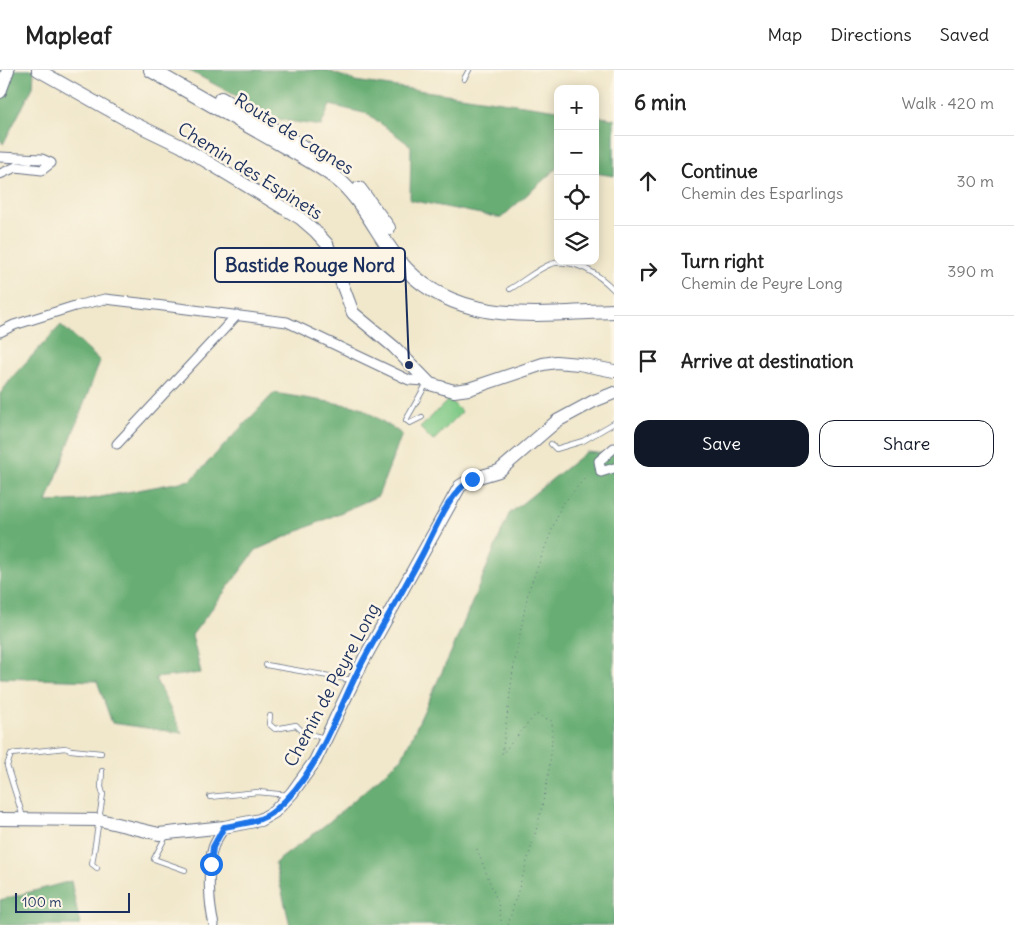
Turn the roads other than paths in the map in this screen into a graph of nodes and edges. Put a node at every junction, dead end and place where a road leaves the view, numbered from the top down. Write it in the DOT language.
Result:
graph roads {
  1 [pos="8,70"];
  2 [pos="38,70"];
  3 [pos="151,70"];
  4 [pos="167,70"];
  5 [pos="469,70"];
  6 [pos="464,79"];
  7 [pos="0,92"];
  8 [pos="0,158"];
  9 [pos="0,174"];
  10 [pos="510,289"];
  11 [pos="614,290"];
  12 [pos="614,302"];
  13 [pos="614,311"];
  14 [pos="237,315"];
  15 [pos="0,332"];
  16 [pos="614,371"];
  17 [pos="427,381"];
  18 [pos="614,393"];
  19 [pos="422,417"];
  20 [pos="614,422"];
  21 [pos="117,444"];
  22 [pos="551,444"];
  23 [pos="614,448"];
  24 [pos="614,468"];
  25 [pos="266,665"];
  26 [pos="353,681"];
  27 [pos="270,716"];
  28 [pos="326,739"];
  29 [pos="101,753"];
  30 [pos="102,771"];
  31 [pos="289,796"];
  32 [pos="210,797"];
  33 [pos="24,818"];
  34 [pos="0,819"];
  35 [pos="100,820"];
  36 [pos="224,827"];
  37 [pos="168,833"];
  38 [pos="97,868"];
  39 [pos="185,870"];
  40 [pos="214,925"];
  1 -- 7 [label="street"];
  2 -- 17 [label="street, Chemin des Espinets"];
  3 -- 13 [label="main road, Route de Cagnes"];
  4 -- 12 [label="main road, Route de Cagnes"];
  5 -- 6 [label="lane"];
  8 -- 9 [label="street"];
  10 -- 11 [label="lane"];
  14 -- 15 [label="street"];
  14 -- 17 [label="street"];
  14 -- 21 [label="street"];
  16 -- 17 [label="street, Chemin des Espinets"];
  17 -- 19 [label="lane"];
  18 -- 26 [label="street, Chemin de Peyre Long"];
  20 -- 22 [label="lane"];
  23 -- 24 [label="street"];
  25 -- 26 [label="lane"];
  26 -- 28 [label="street, Chemin de Peyre Long"];
  27 -- 28 [label="lane"];
  28 -- 31 [label="street, Chemin de Peyre Long"];
  29 -- 33 [label="lane"];
  30 -- 35 [label="lane"];
  31 -- 32 [label="lane"];
  31 -- 36 [label="street, Chemin de Peyre Long"];
  33 -- 34 [label="street, Chemin de Peyre Long"];
  33 -- 35 [label="street, Chemin de Peyre Long"];
  35 -- 37 [label="street, Chemin de Peyre Long"];
  35 -- 38 [label="lane"];
  36 -- 37 [label="street, Chemin de Peyre Long"];
  36 -- 40 [label="street"];
  37 -- 39 [label="lane"];
}
